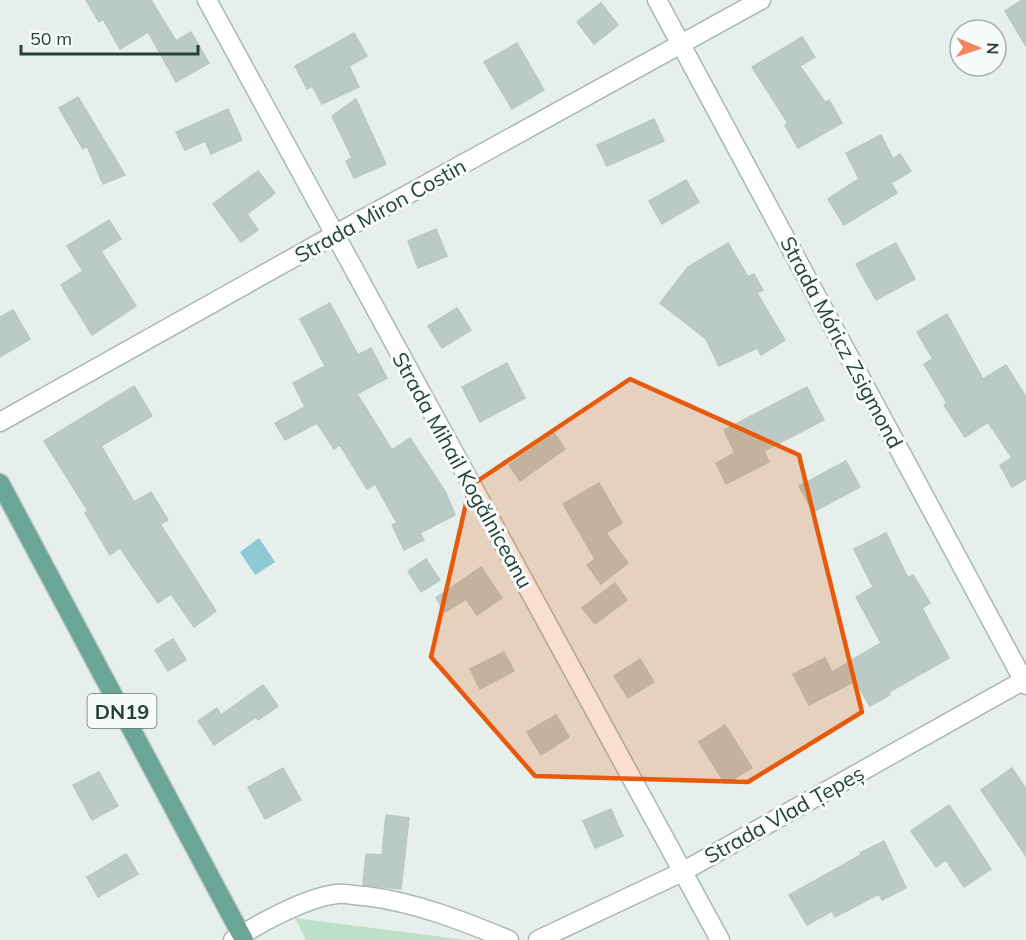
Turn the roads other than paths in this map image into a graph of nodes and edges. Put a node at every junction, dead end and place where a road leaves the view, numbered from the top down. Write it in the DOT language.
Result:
graph roads {
  1 [pos="207,0"];
  2 [pos="657,0"];
  3 [pos="761,0"];
  4 [pos="681,43"];
  5 [pos="334,235"];
  6 [pos="0,422"];
  7 [pos="0,483"];
  8 [pos="1025,681"];
  9 [pos="682,872"];
  10 [pos="239,938"];
  11 [pos="509,940"];
  12 [pos="538,940"];
  13 [pos="720,940"];
  1 -- 5 [label="street, Strada Mihail Kogălniceanu"];
  2 -- 4 [label="street, Strada Móricz Zsigmond"];
  3 -- 4 [label="street, Strada Miron Costin"];
  4 -- 5 [label="street, Strada Miron Costin"];
  4 -- 8 [label="street, Strada Móricz Zsigmond"];
  5 -- 6 [label="street, Strada Miron Costin"];
  5 -- 9 [label="street, Strada Mihail Kogălniceanu"];
  7 -- 10 [label="main road, DN19"];
  8 -- 9 [label="street, Strada Vlad Țepeș"];
  9 -- 12 [label="street, Strada Vlad Țepeș"];
  9 -- 13 [label="street, Strada Mihail Kogălniceanu"];
  10 -- 11 [label="street"];
}
